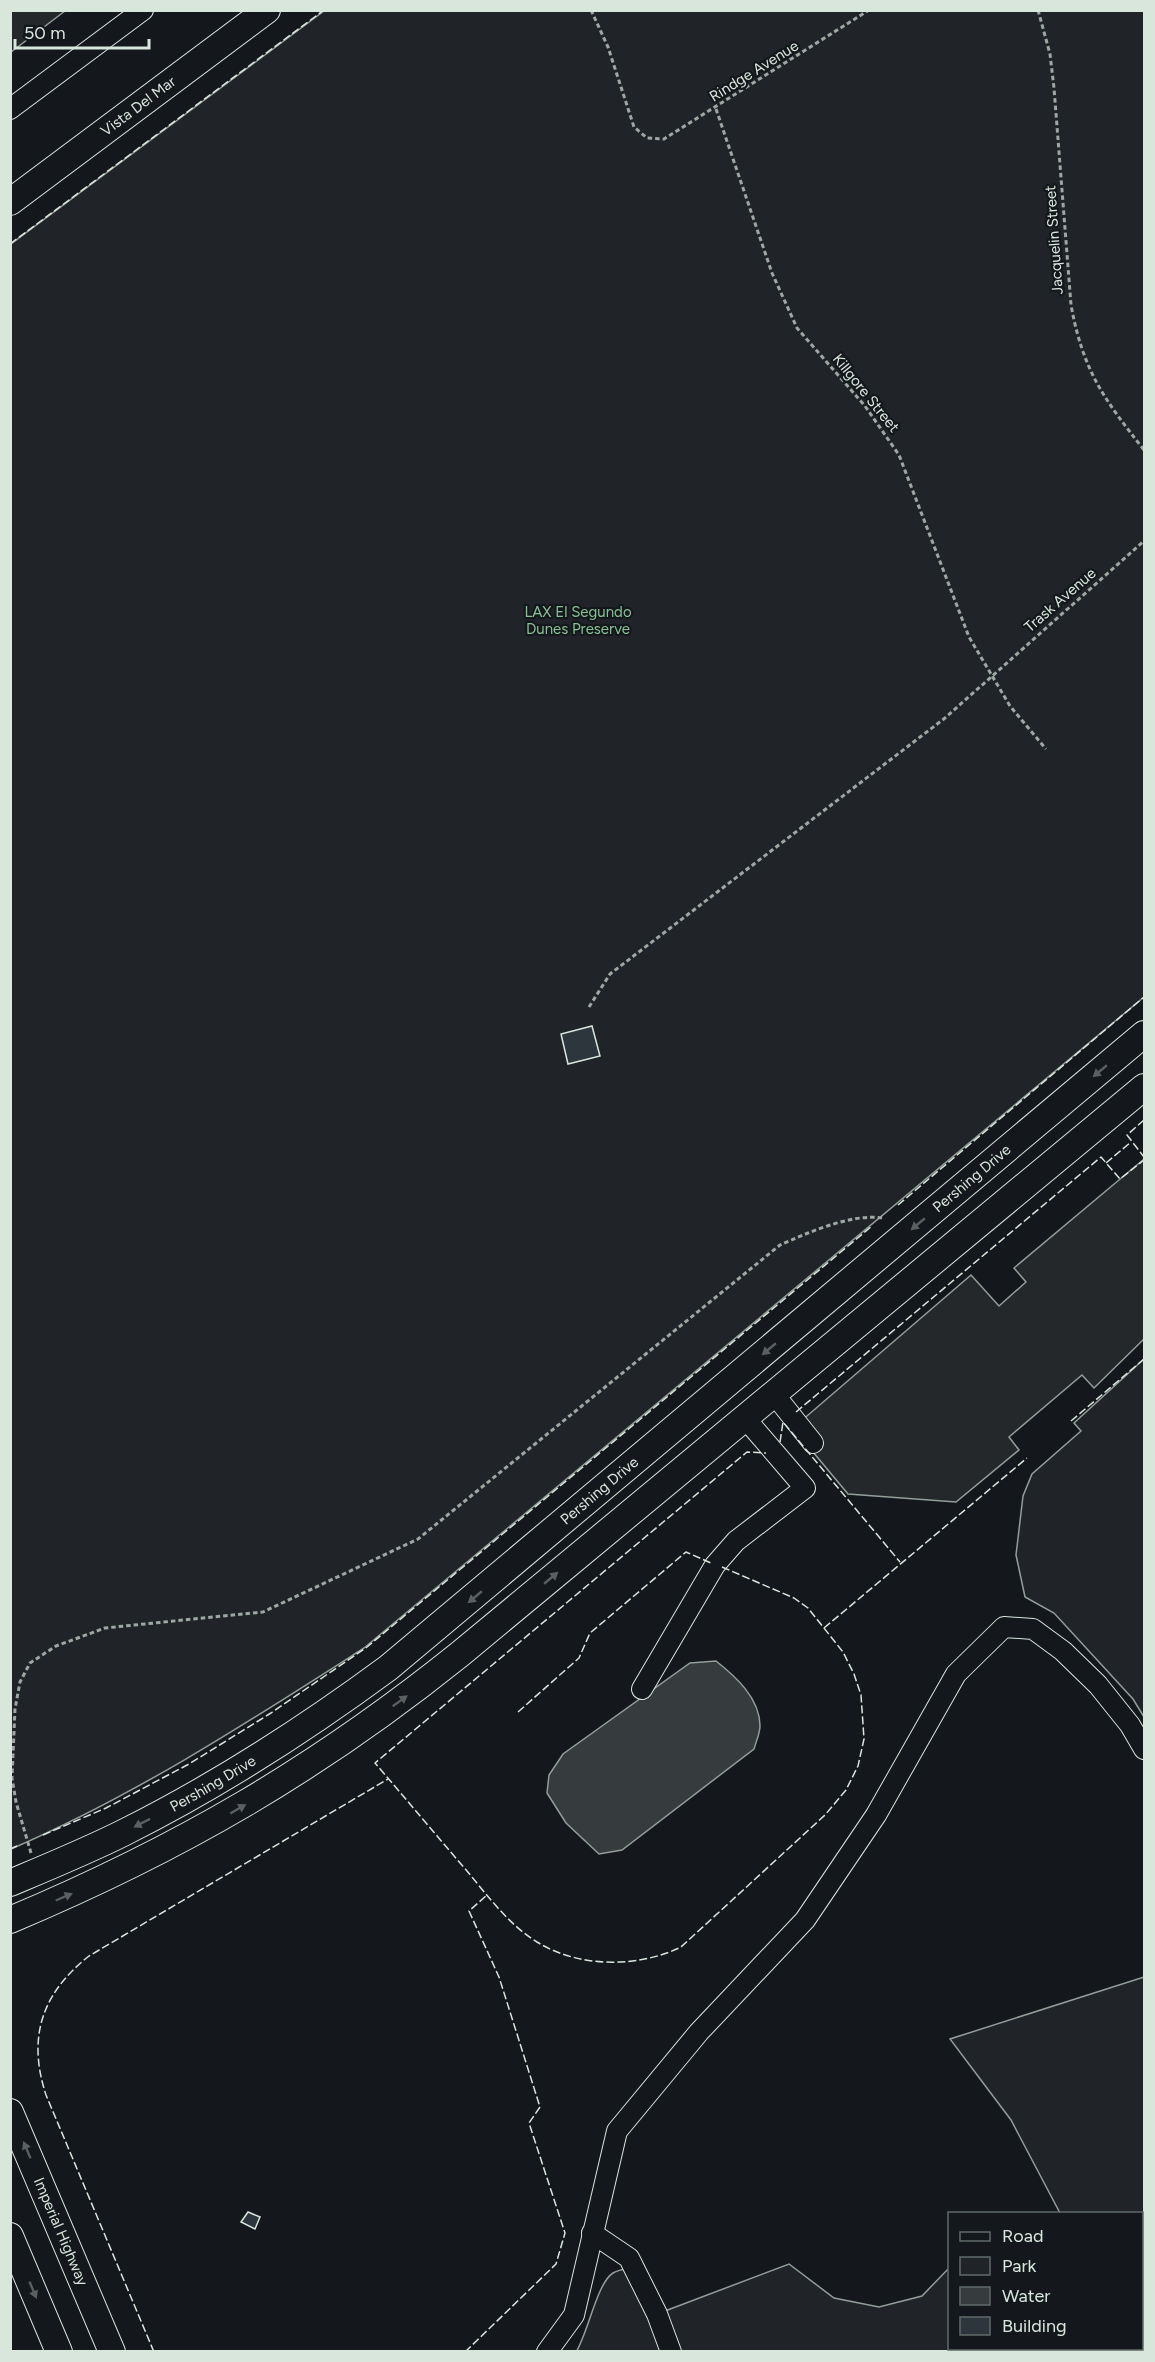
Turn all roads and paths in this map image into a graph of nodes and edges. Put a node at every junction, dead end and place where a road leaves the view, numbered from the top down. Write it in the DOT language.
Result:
graph roads {
  1 [pos="143,10"];
  2 [pos="267,10"];
  3 [pos="591,10"];
  4 [pos="869,10"];
  5 [pos="1038,10"];
  6 [pos="10,109"];
  7 [pos="716,109"];
  8 [pos="10,202"];
  9 [pos="1144,450"];
  10 [pos="1144,541"];
  11 [pos="990,676"];
  12 [pos="1046,749"];
  13 [pos="589,1007"];
  14 [pos="1144,1034"];
  15 [pos="1144,1087"];
  16 [pos="883,1218"];
  17 [pos="774,1394"];
  18 [pos="745,1418"];
  19 [pos="813,1443"];
  20 [pos="642,1689"];
  21 [pos="1144,1749"];
  22 [pos="38,1871"];
  23 [pos="10,1883"];
  24 [pos="10,1920"];
  25 [pos="10,2112"];
  26 [pos="592,2233"];
  27 [pos="10,2236"];
  28 [pos="59,2352"];
  29 [pos="112,2352"];
  30 [pos="547,2352"];
  31 [pos="671,2352"];
  1 -- 6 [label="lane"];
  2 -- 8 [label="main road, Vista Del Mar"];
  3 -- 7 [label="path, Rindge Avenue"];
  4 -- 7 [label="path, Rindge Avenue"];
  5 -- 9 [label="path, Jacquelin Street"];
  7 -- 11 [label="path, Killgore Street"];
  10 -- 11 [label="path, Trask Avenue"];
  11 -- 12 [label="path, Killgore Street"];
  11 -- 13 [label="path, Trask Avenue"];
  14 -- 22 [label="main road, Pershing Drive, one-way"];
  15 -- 17 [label="main road"];
  16 -- 22 [label="path"];
  17 -- 18 [label="main road"];
  17 -- 19 [label="lane"];
  18 -- 20 [label="lane"];
  24 -- 18 [label="main road, one-way"];
  21 -- 26 [label="lane"];
  22 -- 23 [label="main road, Pershing Drive"];
  29 -- 25 [label="main road, Imperial Highway, one-way"];
  26 -- 30 [label="lane"];
  26 -- 31 [label="lane"];
  27 -- 28 [label="main road, one-way"];
}
